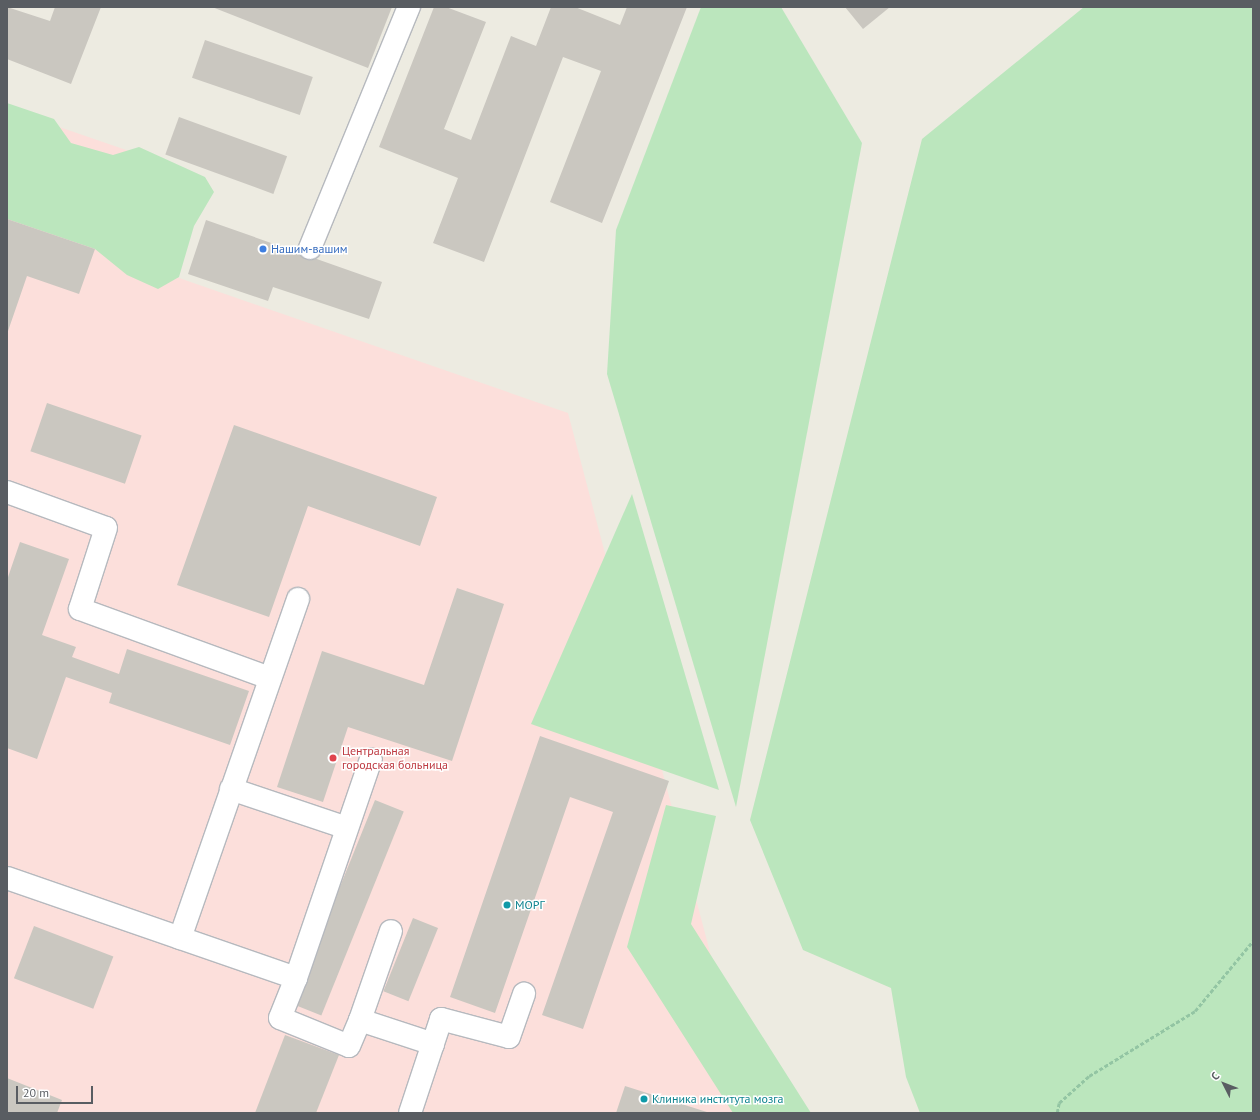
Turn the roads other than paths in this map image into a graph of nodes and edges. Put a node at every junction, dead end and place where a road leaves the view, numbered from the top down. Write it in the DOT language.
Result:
graph roads {
  1 [pos="410,7"];
  2 [pos="310,248"];
  3 [pos="7,492"];
  4 [pos="298,600"];
  5 [pos="270,678"];
  6 [pos="371,760"];
  7 [pos="231,789"];
  8 [pos="347,828"];
  9 [pos="7,878"];
  10 [pos="391,931"];
  11 [pos="180,938"];
  12 [pos="296,978"];
  13 [pos="524,994"];
  14 [pos="360,1020"];
  15 [pos="433,1044"];
  16 [pos="410,1113"];
  1 -- 2 [label="lane"];
  3 -- 5 [label="lane"];
  4 -- 5 [label="lane"];
  5 -- 7 [label="lane"];
  6 -- 8 [label="lane"];
  7 -- 8 [label="lane"];
  7 -- 11 [label="lane"];
  8 -- 12 [label="lane"];
  9 -- 11 [label="lane"];
  10 -- 14 [label="lane"];
  11 -- 12 [label="lane"];
  12 -- 14 [label="lane"];
  13 -- 15 [label="lane"];
  14 -- 15 [label="lane"];
  15 -- 16 [label="lane"];
}
